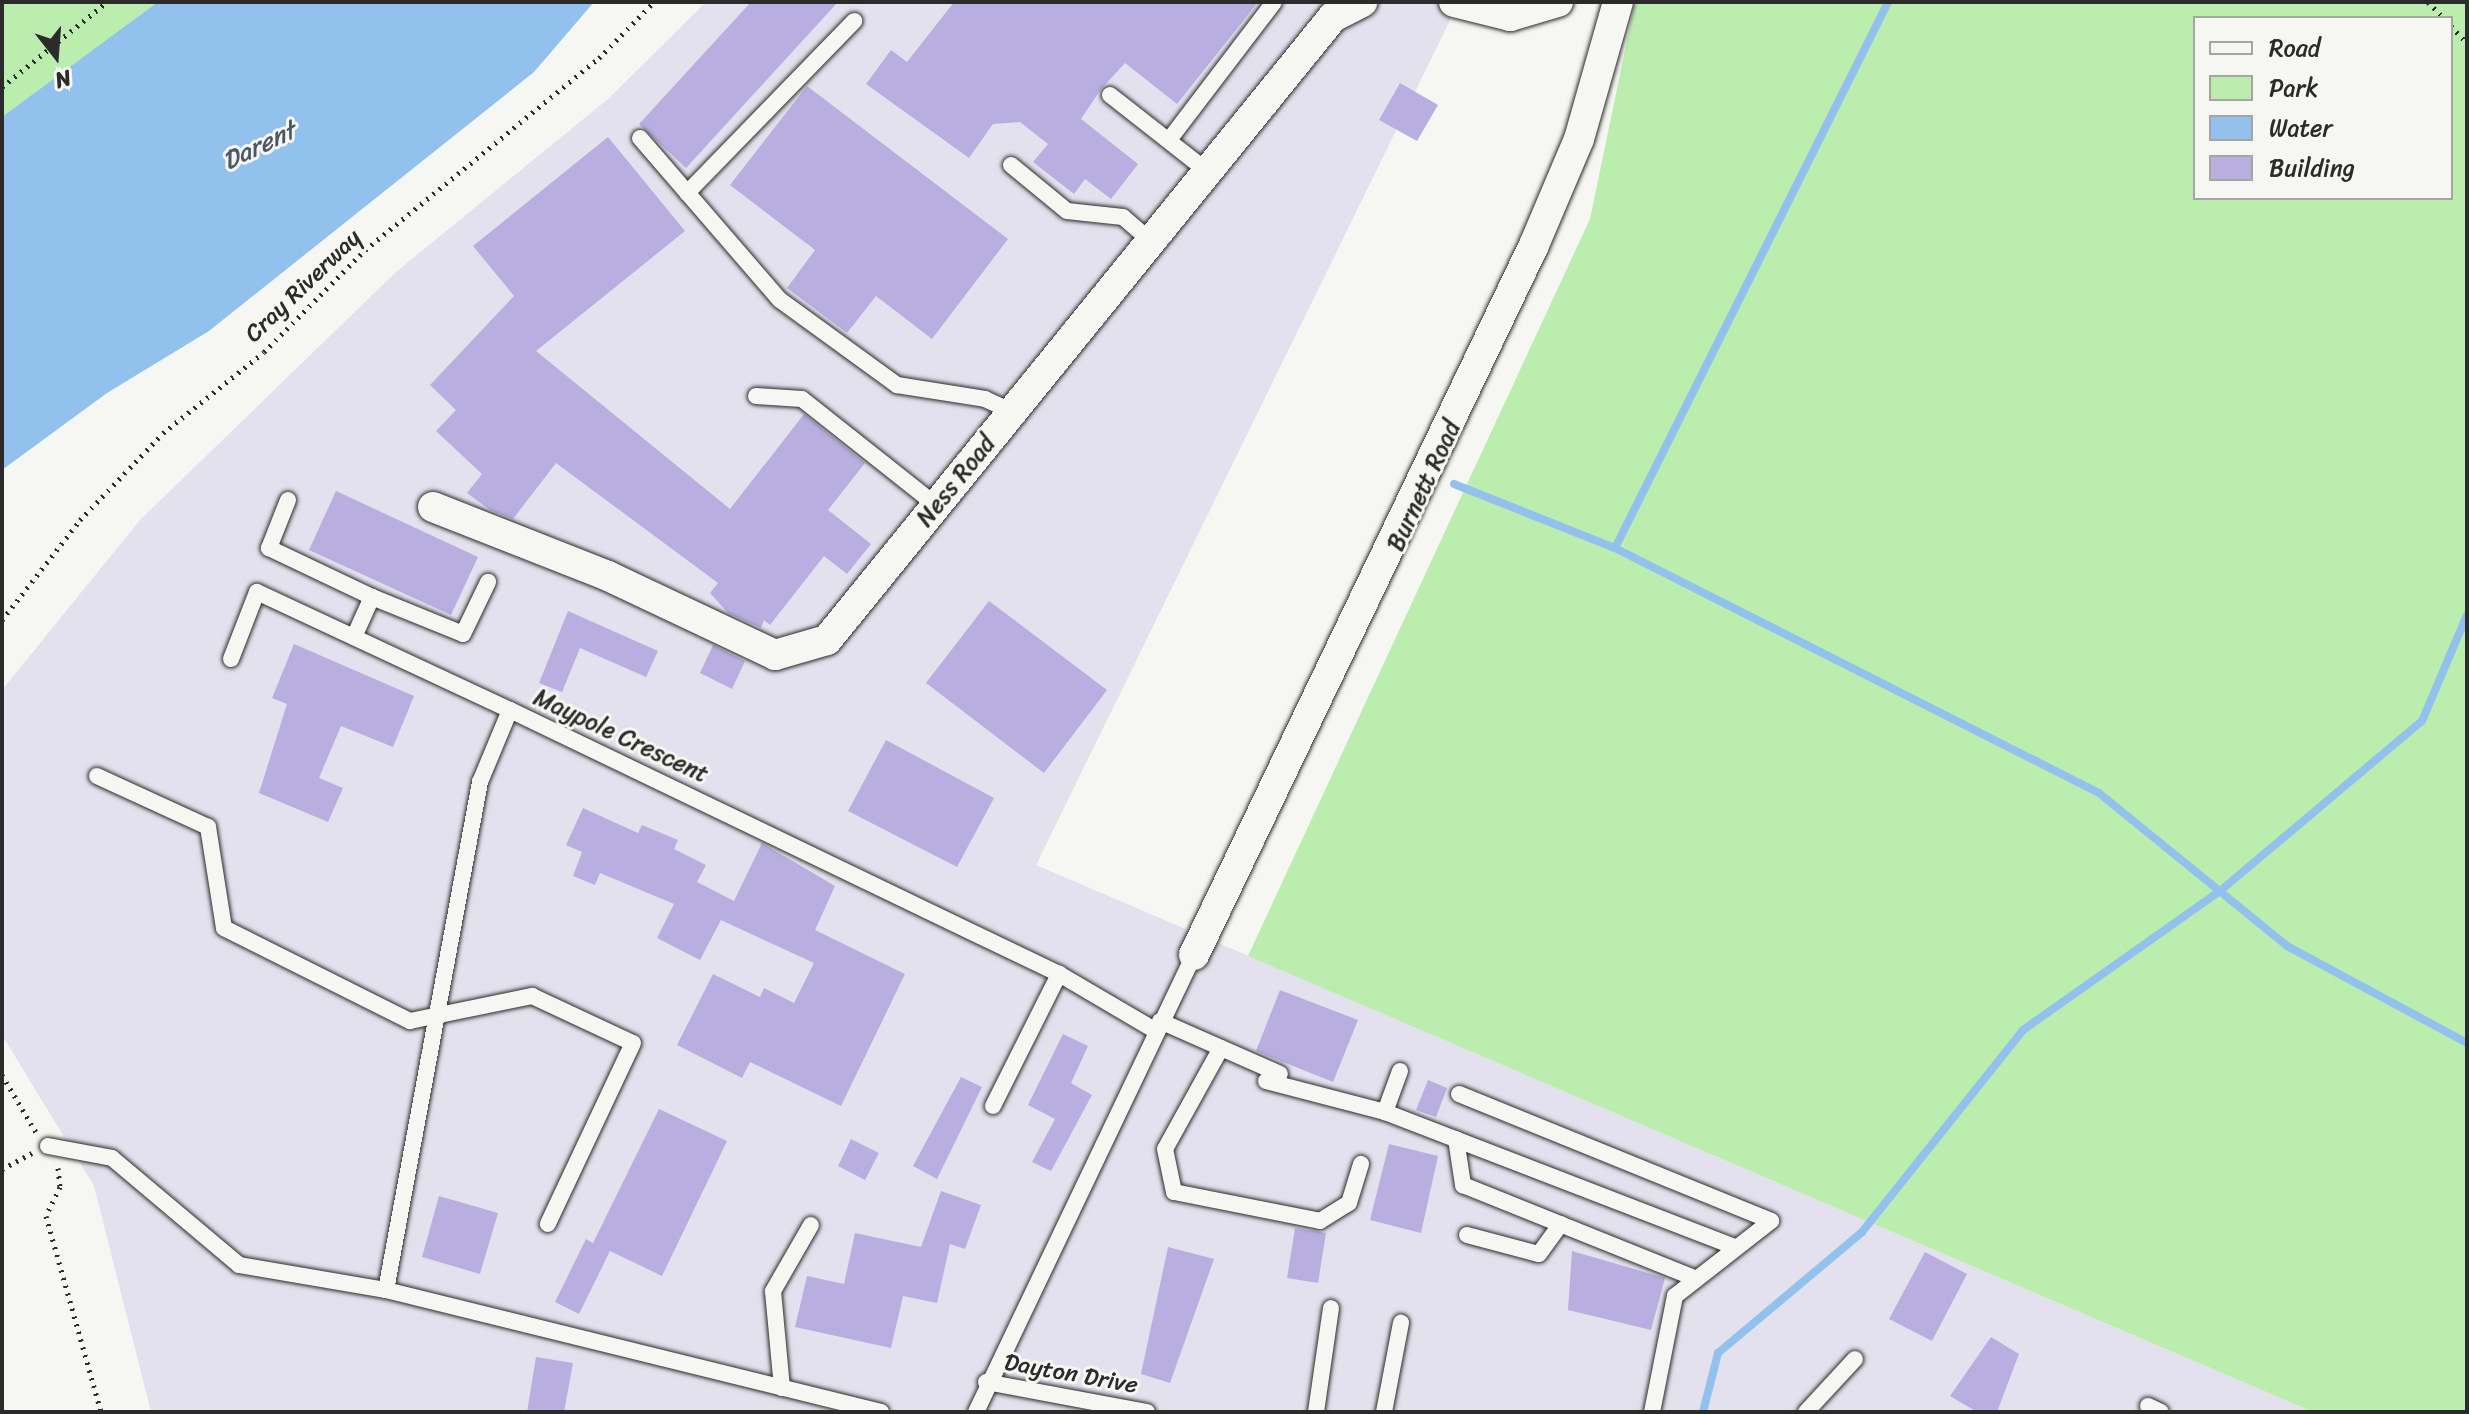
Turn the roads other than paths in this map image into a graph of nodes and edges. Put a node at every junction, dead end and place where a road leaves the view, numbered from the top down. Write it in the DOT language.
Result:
graph roads {
  1 [pos="1274,2"];
  2 [pos="1362,2"];
  3 [pos="1454,2"];
  4 [pos="1558,2"];
  5 [pos="1618,2"];
  6 [pos="854,21"];
  7 [pos="1110,95"];
  8 [pos="640,138"];
  9 [pos="1169,140"];
  10 [pos="1011,165"];
  11 [pos="1207,171"];
  12 [pos="687,193"];
  13 [pos="1151,241"];
  14 [pos="756,396"];
  15 [pos="1013,412"];
  16 [pos="288,500"];
  17 [pos="937,506"];
  18 [pos="433,507"];
  19 [pos="488,582"];
  20 [pos="372,597"];
  21 [pos="354,637"];
  22 [pos="231,659"];
  23 [pos="510,710"];
  24 [pos="97,776"];
  25 [pos="1194,955"];
  26 [pos="1059,974"];
  27 [pos="434,1015"];
  28 [pos="1158,1026"];
  29 [pos="1221,1048"];
  30 [pos="1400,1071"];
  31 [pos="1459,1094"];
  32 [pos="993,1106"];
  33 [pos="1385,1112"];
  34 [pos="1456,1139"];
  35 [pos="48,1146"];
  36 [pos="1361,1164"];
  37 [pos="548,1224"];
  38 [pos="1561,1224"];
  39 [pos="811,1225"];
  40 [pos="1467,1235"];
  41 [pos="1734,1247"];
  42 [pos="1692,1277"];
  43 [pos="386,1290"];
  44 [pos="1331,1308"];
  45 [pos="1401,1323"];
  46 [pos="1855,1359"];
  47 [pos="986,1382"];
  48 [pos="782,1388"];
  49 [pos="881,1412"];
  50 [pos="976,1412"];
  51 [pos="1147,1412"];
  52 [pos="1316,1412"];
  53 [pos="1384,1412"];
  54 [pos="1652,1412"];
  55 [pos="1806,1412"];
  1 -- 9 [label="lane"];
  2 -- 11 [label="street, Ness Road"];
  3 -- 4 [label="street"];
  5 -- 25 [label="street, Burnett Road"];
  6 -- 12 [label="lane"];
  7 -- 9 [label="lane"];
  8 -- 12 [label="lane"];
  9 -- 11 [label="lane"];
  10 -- 13 [label="lane"];
  11 -- 13 [label="street, Ness Road"];
  12 -- 15 [label="lane"];
  13 -- 15 [label="street, Ness Road"];
  14 -- 17 [label="lane"];
  15 -- 17 [label="street, Ness Road"];
  16 -- 20 [label="lane"];
  17 -- 18 [label="street, Ness Road"];
  19 -- 20 [label="lane"];
  20 -- 21 [label="lane"];
  21 -- 22 [label="lane"];
  21 -- 23 [label="lane"];
  23 -- 26 [label="lane, Maypole Crescent"];
  23 -- 27 [label="lane, Maypole Crescent"];
  24 -- 27 [label="lane"];
  25 -- 28 [label="lane"];
  26 -- 28 [label="lane, Maypole Crescent"];
  26 -- 32 [label="lane"];
  27 -- 37 [label="lane"];
  27 -- 43 [label="lane, Maypole Crescent"];
  28 -- 29 [label="lane, Maypole Crescent"];
  28 -- 47 [label="lane"];
  29 -- 33 [label="lane, Maypole Crescent"];
  29 -- 36 [label="lane"];
  30 -- 33 [label="lane"];
  31 -- 41 [label="lane"];
  33 -- 34 [label="lane, Maypole Crescent"];
  34 -- 38 [label="lane"];
  34 -- 41 [label="lane, Maypole Crescent"];
  35 -- 43 [label="lane"];
  38 -- 40 [label="lane"];
  38 -- 42 [label="lane"];
  39 -- 48 [label="lane"];
  41 -- 42 [label="lane"];
  42 -- 54 [label="lane"];
  43 -- 48 [label="lane"];
  44 -- 52 [label="lane"];
  45 -- 53 [label="lane"];
  46 -- 55 [label="lane"];
  47 -- 50 [label="lane"];
  47 -- 51 [label="lane, Dayton Drive"];
  48 -- 49 [label="lane"];
}
